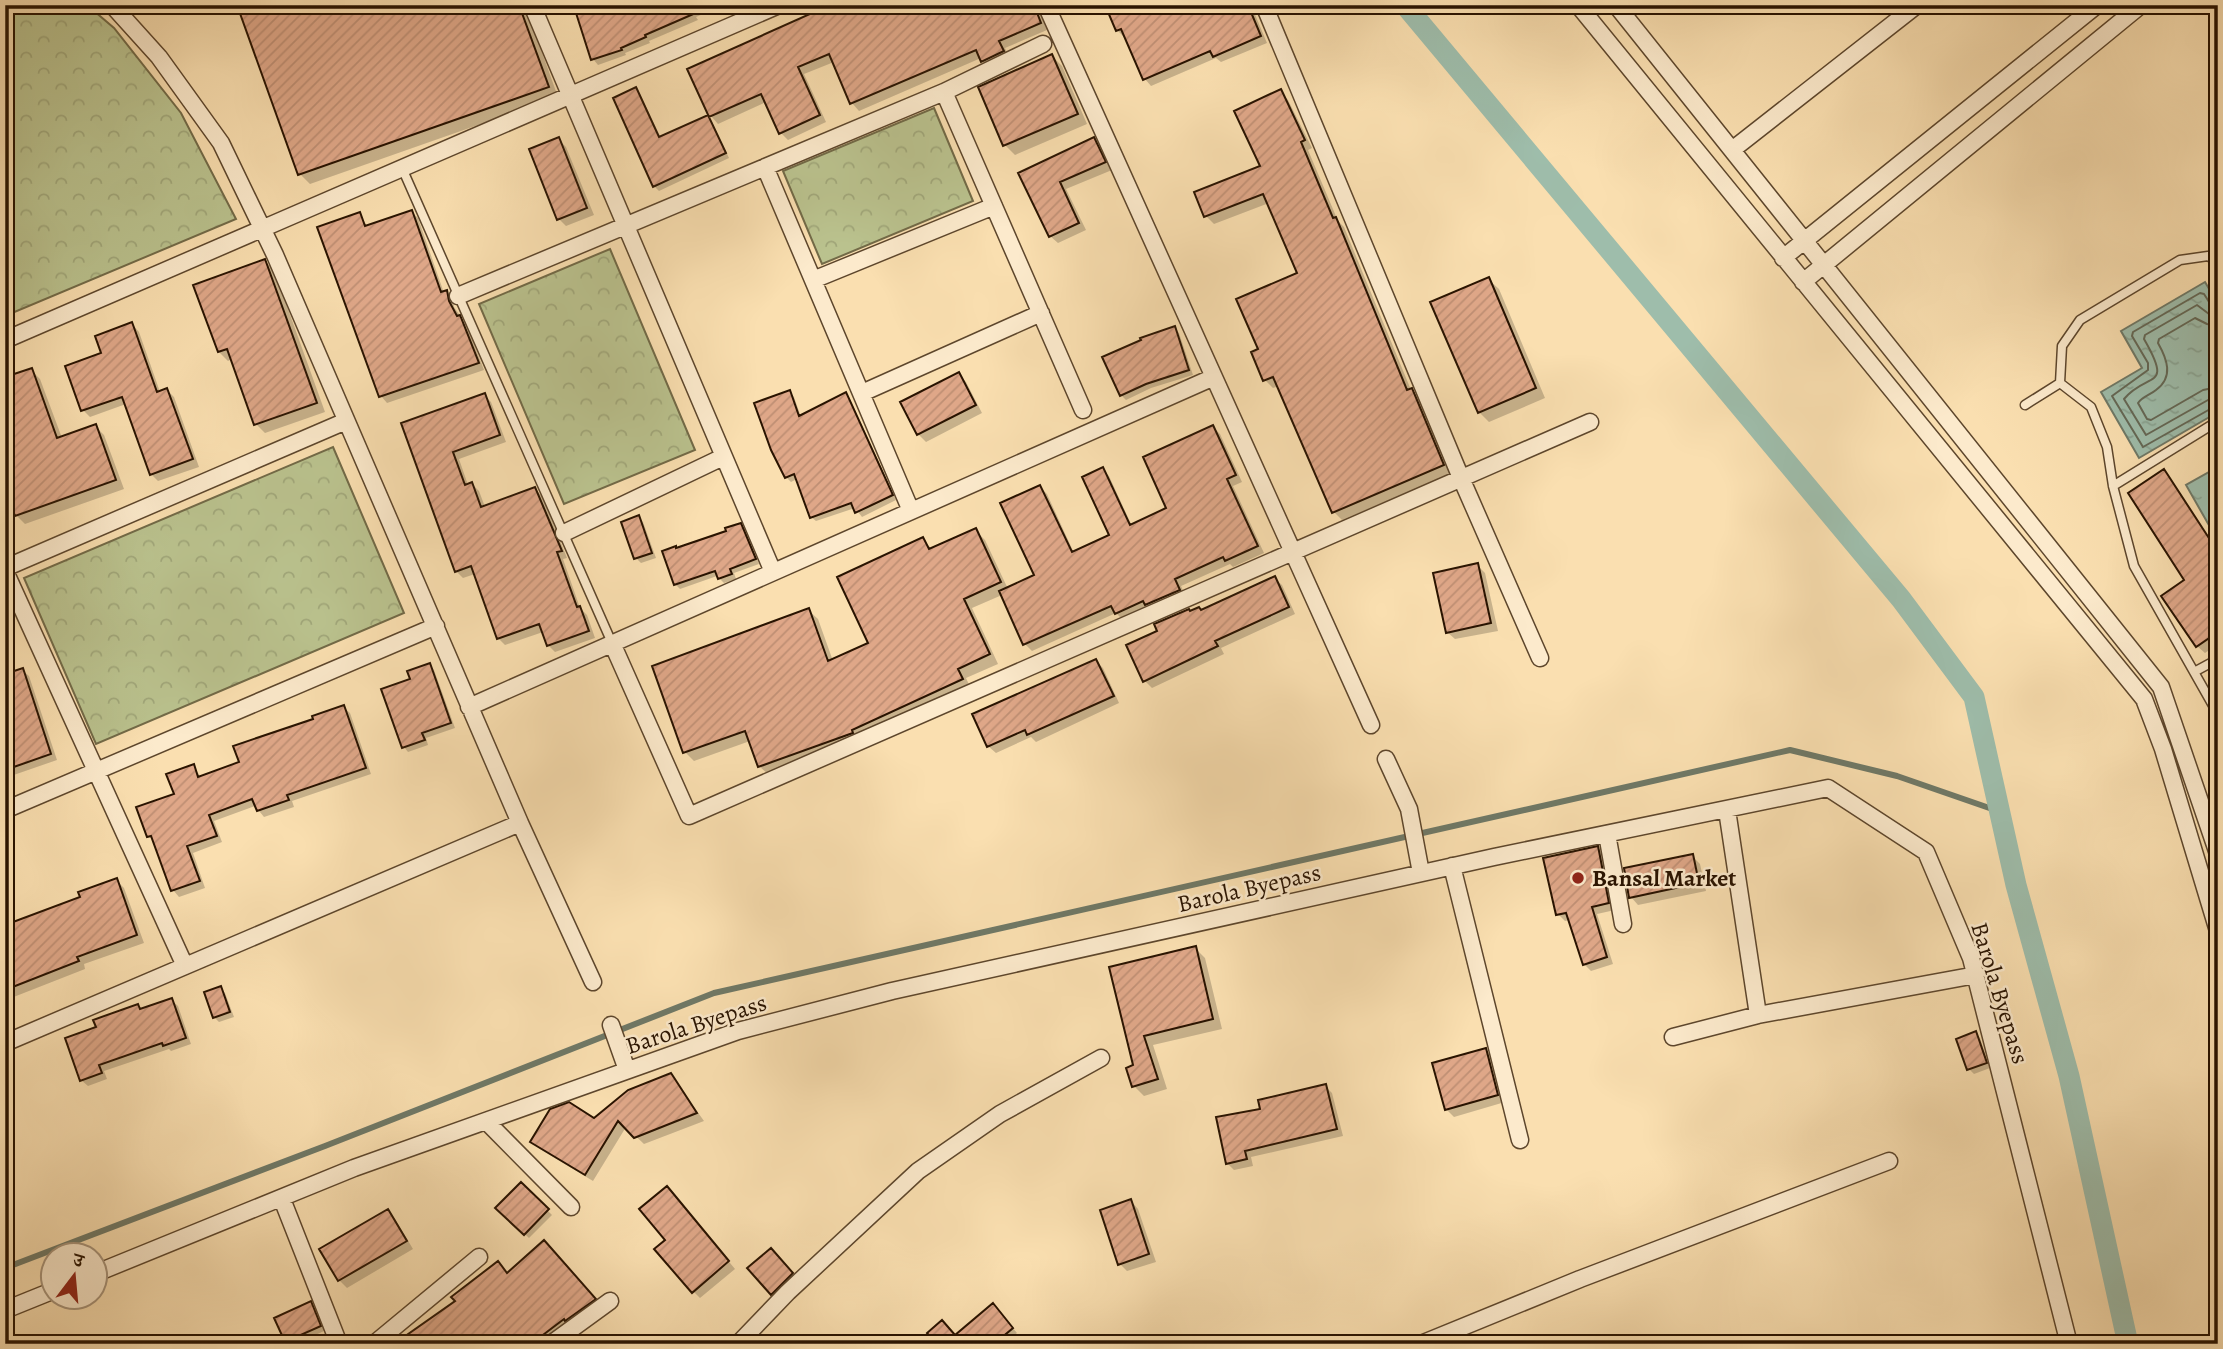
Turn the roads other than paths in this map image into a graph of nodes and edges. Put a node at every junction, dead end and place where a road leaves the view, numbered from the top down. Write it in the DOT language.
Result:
graph roads {
  1 [pos="113,5"];
  2 [pos="532,5"];
  3 [pos="779,5"];
  4 [pos="1046,5"];
  5 [pos="1264,5"];
  6 [pos="1578,5"];
  7 [pos="1616,5"];
  8 [pos="1917,5"];
  9 [pos="2097,5"];
  10 [pos="2141,5"];
  11 [pos="1043,44"];
  12 [pos="944,92"];
  13 [pos="570,94"];
  14 [pos="1732,150"];
  15 [pos="765,167"];
  16 [pos="401,168"];
  17 [pos="994,206"];
  18 [pos="625,226"];
  19 [pos="262,228"];
  20 [pos="1804,241"];
  21 [pos="1783,258"];
  22 [pos="2218,262"];
  23 [pos="1823,265"];
  24 [pos="813,280"];
  25 [pos="1803,282"];
  26 [pos="458,296"];
  27 [pos="1041,313"];
  28 [pos="5,340"];
  29 [pos="1214,377"];
  30 [pos="2060,383"];
  31 [pos="862,393"];
  32 [pos="2025,405"];
  33 [pos="1083,410"];
  34 [pos="346,421"];
  35 [pos="2218,421"];
  36 [pos="1590,422"];
  37 [pos="723,457"];
  38 [pos="1461,478"];
  39 [pos="2113,486"];
  40 [pos="911,511"];
  41 [pos="564,533"];
  42 [pos="1293,552"];
  43 [pos="5,570"];
  44 [pos="773,572"];
  45 [pos="436,626"];
  46 [pos="612,643"];
  47 [pos="1540,658"];
  48 [pos="2218,659"];
  49 [pos="2194,672"];
  50 [pos="470,707"];
  51 [pos="2218,718"];
  52 [pos="1371,725"];
  53 [pos="1386,760"];
  54 [pos="96,771"];
  55 [pos="5,810"];
  56 [pos="1727,810"];
  57 [pos="520,823"];
  58 [pos="1607,834"];
  59 [pos="2217,849"];
  60 [pos="1452,866"];
  61 [pos="1421,873"];
  62 [pos="1623,924"];
  63 [pos="2218,931"];
  64 [pos="185,966"];
  65 [pos="1976,975"];
  66 [pos="593,982"];
  67 [pos="1758,1016"];
  68 [pos="611,1025"];
  69 [pos="1673,1037"];
  70 [pos="5,1042"];
  71 [pos="1101,1058"];
  72 [pos="627,1070"];
  73 [pos="486,1121"];
  74 [pos="1520,1140"];
  75 [pos="1889,1161"];
  76 [pos="282,1199"];
  77 [pos="571,1207"];
  78 [pos="480,1257"];
  79 [pos="108,1268"];
  80 [pos="38,1297"];
  81 [pos="610,1301"];
  82 [pos="5,1310"];
  83 [pos="339,1344"];
  84 [pos="374,1344"];
  85 [pos="551,1344"];
  86 [pos="738,1344"];
  87 [pos="1421,1344"];
  88 [pos="2069,1344"];
  1 -- 19 [label="street"];
  2 -- 13 [label="street"];
  3 -- 13 [label="street"];
  4 -- 29 [label="street"];
  5 -- 38 [label="street"];
  6 -- 21 [label="street"];
  7 -- 14 [label="street"];
  8 -- 14 [label="street"];
  9 -- 20 [label="street"];
  10 -- 23 [label="street"];
  11 -- 12 [label="street"];
  12 -- 15 [label="street"];
  12 -- 17 [label="street"];
  13 -- 16 [label="street"];
  13 -- 18 [label="street"];
  14 -- 20 [label="street"];
  15 -- 18 [label="street"];
  15 -- 24 [label="street"];
  16 -- 19 [label="street"];
  16 -- 26 [label="lane"];
  17 -- 24 [label="street"];
  17 -- 27 [label="street"];
  18 -- 26 [label="street"];
  18 -- 37 [label="street"];
  19 -- 28 [label="street"];
  19 -- 34 [label="street"];
  20 -- 21 [label="street"];
  20 -- 23 [label="street"];
  21 -- 25 [label="street"];
  22 -- 30 [label="lane"];
  23 -- 25 [label="street"];
  23 -- 59 [label="street"];
  24 -- 31 [label="street"];
  25 -- 63 [label="street"];
  26 -- 41 [label="lane"];
  27 -- 31 [label="street"];
  27 -- 33 [label="street"];
  29 -- 40 [label="street"];
  29 -- 42 [label="street"];
  30 -- 32 [label="lane"];
  30 -- 39 [label="lane"];
  31 -- 40 [label="street"];
  34 -- 43 [label="street"];
  34 -- 45 [label="street"];
  35 -- 39 [label="lane"];
  36 -- 38 [label="street"];
  37 -- 41 [label="street"];
  37 -- 44 [label="street"];
  38 -- 42 [label="street"];
  38 -- 47 [label="street"];
  39 -- 49 [label="lane"];
  40 -- 44 [label="street"];
  41 -- 46 [label="lane"];
  42 -- 46 [label="street"];
  42 -- 52 [label="street"];
  43 -- 54 [label="street"];
  44 -- 46 [label="street"];
  45 -- 50 [label="street"];
  45 -- 54 [label="street"];
  46 -- 50 [label="street"];
  48 -- 49 [label="lane"];
  49 -- 51 [label="lane"];
  50 -- 57 [label="street"];
  53 -- 61 [label="street"];
  54 -- 55 [label="street"];
  54 -- 64 [label="street"];
  56 -- 58 [label="street, Barola Byepass"];
  56 -- 65 [label="street, Barola Byepass"];
  56 -- 67 [label="street"];
  57 -- 64 [label="street"];
  57 -- 66 [label="street"];
  58 -- 60 [label="street, Barola Byepass"];
  58 -- 62 [label="street"];
  60 -- 61 [label="street, Barola Byepass"];
  60 -- 74 [label="street"];
  61 -- 72 [label="street, Barola Byepass"];
  64 -- 70 [label="street"];
  65 -- 67 [label="street"];
  65 -- 88 [label="street, Barola Byepass"];
  67 -- 69 [label="street"];
  68 -- 72 [label="street"];
  71 -- 86 [label="street"];
  72 -- 73 [label="street, Barola Byepass"];
  73 -- 76 [label="street, Barola Byepass"];
  73 -- 77 [label="street"];
  75 -- 87 [label="street"];
  76 -- 79 [label="street, Barola Byepass"];
  76 -- 83 [label="street"];
  78 -- 84 [label="street"];
  80 -- 82 [label="street"];
  81 -- 85 [label="street"];
}
